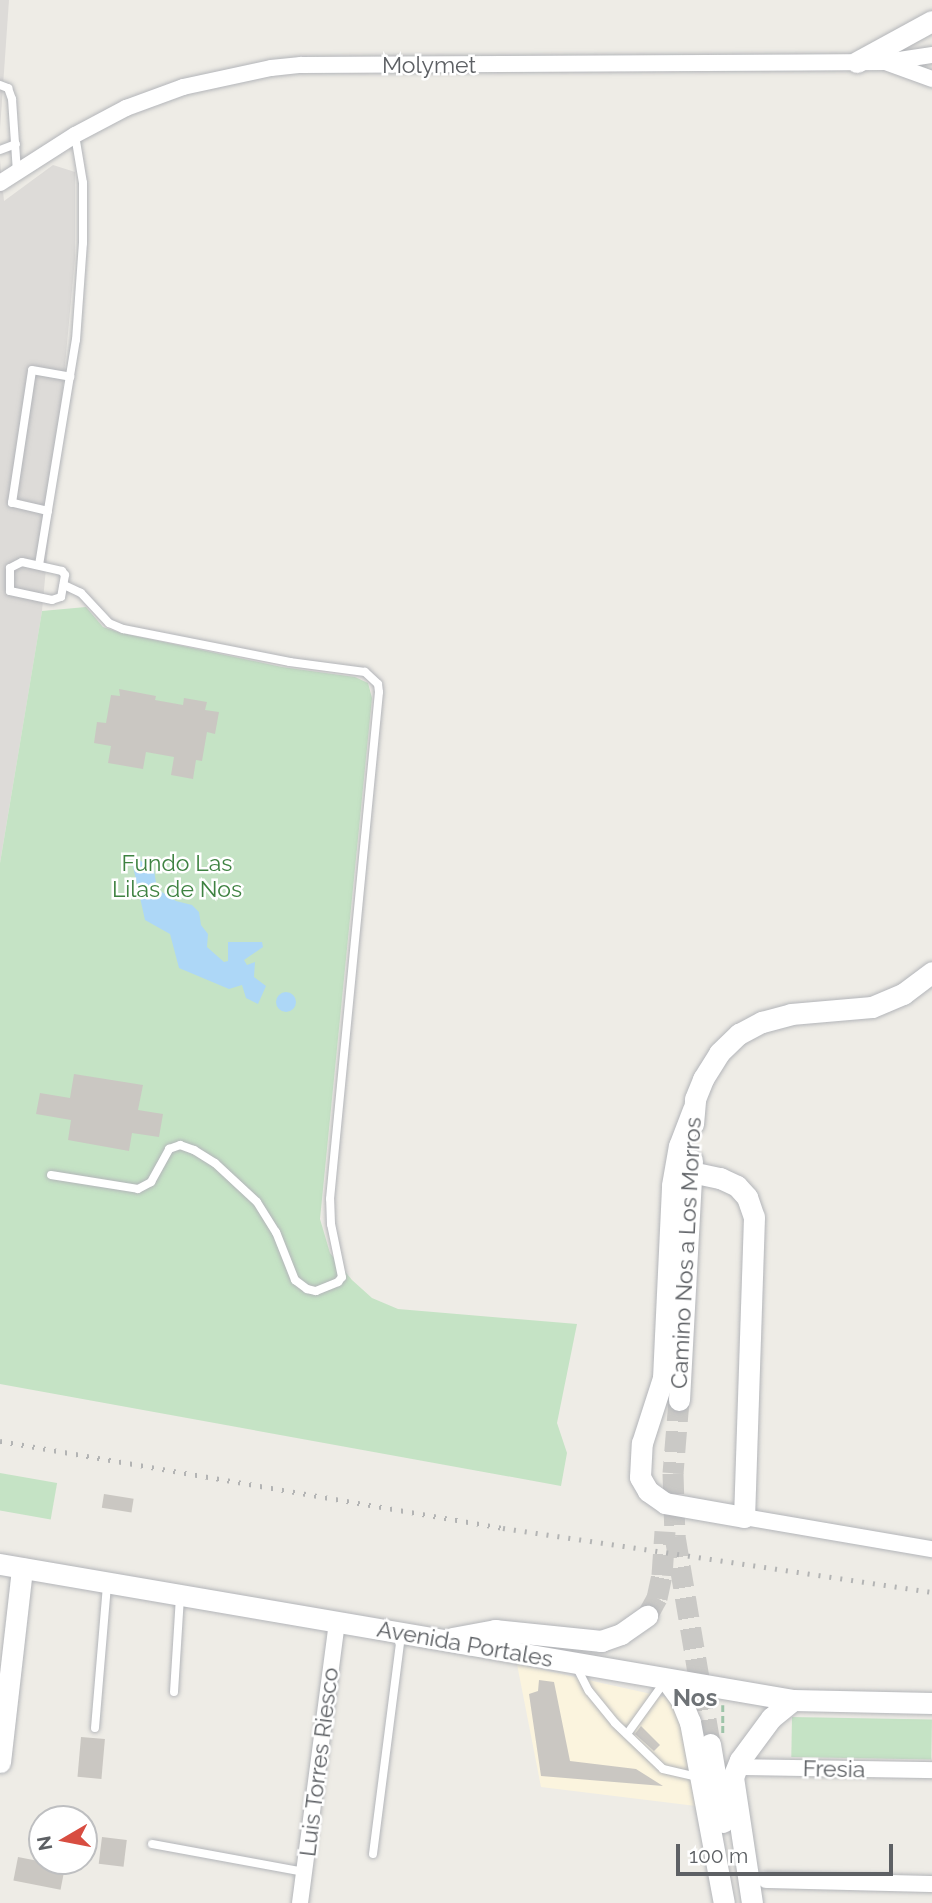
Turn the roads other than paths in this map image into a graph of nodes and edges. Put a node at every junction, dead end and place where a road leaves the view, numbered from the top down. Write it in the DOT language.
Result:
graph roads {
  1 [pos="932,21"];
  2 [pos="932,55"];
  3 [pos="857,62"];
  4 [pos="886,62"];
  5 [pos="932,79"];
  6 [pos="0,85"];
  7 [pos="75,135"];
  8 [pos="16,144"];
  9 [pos="0,150"];
  10 [pos="18,172"];
  11 [pos="0,183"];
  12 [pos="70,377"];
  13 [pos="48,511"];
  14 [pos="39,565"];
  15 [pos="4,575"];
  16 [pos="64,585"];
  17 [pos="932,972"];
  18 [pos="693,1110"];
  19 [pos="691,1172"];
  20 [pos="51,1175"];
  21 [pos="679,1400"];
  22 [pos="744,1517"];
  23 [pos="932,1549"];
  24 [pos="0,1564"];
  25 [pos="22,1568"];
  26 [pos="108,1582"];
  27 [pos="180,1594"];
  28 [pos="648,1616"];
  29 [pos="337,1620"];
  30 [pos="6,1628"];
  31 [pos="401,1632"];
  32 [pos="445,1640"];
  33 [pos="575,1663"];
  34 [pos="666,1679"];
  35 [pos="174,1692"];
  36 [pos="793,1700"];
  37 [pos="932,1703"];
  38 [pos="95,1728"];
  39 [pos="627,1734"];
  40 [pos="717,1743"];
  41 [pos="0,1762"];
  42 [pos="736,1767"];
  43 [pos="932,1770"];
  44 [pos="700,1778"];
  45 [pos="152,1844"];
  46 [pos="373,1854"];
  47 [pos="304,1872"];
  48 [pos="766,1880"];
  49 [pos="932,1884"];
  50 [pos="300,1903"];
  51 [pos="724,1903"];
  52 [pos="737,1903"];
  53 [pos="752,1903"];
  1 -- 3 [label="main road"];
  2 -- 4 [label="street, Molymet"];
  3 -- 4 [label="street, Molymet"];
  3 -- 7 [label="street, Molymet"];
  4 -- 5 [label="street, Molymet"];
  6 -- 8 [label="lane"];
  7 -- 10 [label="street, Molymet"];
  7 -- 12 [label="lane"];
  8 -- 9 [label="lane"];
  8 -- 10 [label="lane"];
  10 -- 11 [label="street, Molymet"];
  12 -- 13 [label="lane"];
  12 -- 13 [label="lane"];
  13 -- 14 [label="lane"];
  14 -- 15 [label="lane"];
  14 -- 16 [label="lane"];
  15 -- 16 [label="lane"];
  16 -- 20 [label="lane"];
  17 -- 18 [label="main road, Camino Nos a Los Morros"];
  18 -- 19 [label="main road, Camino Nos a Los Morros"];
  18 -- 22 [label="main road"];
  19 -- 21 [label="main road, Camino Nos a Los Morros"];
  19 -- 22 [label="main road"];
  22 -- 23 [label="street"];
  24 -- 25 [label="main road, Avenida Portales"];
  25 -- 26 [label="main road, Avenida Portales"];
  25 -- 30 [label="main road"];
  26 -- 27 [label="main road, Avenida Portales"];
  26 -- 38 [label="lane"];
  27 -- 29 [label="main road, Avenida Portales"];
  27 -- 35 [label="lane"];
  28 -- 32 [label="main road"];
  29 -- 31 [label="main road, Avenida Portales"];
  29 -- 47 [label="street, Luis Torres Riesco"];
  30 -- 41 [label="main road"];
  31 -- 32 [label="main road, Avenida Portales"];
  31 -- 46 [label="lane"];
  32 -- 33 [label="main road, Avenida Portales"];
  33 -- 34 [label="main road, Avenida Portales"];
  33 -- 39 [label="lane"];
  34 -- 36 [label="main road, Avenida Portales"];
  34 -- 39 [label="lane"];
  34 -- 44 [label="main road"];
  36 -- 37 [label="main road, Avenida Portales"];
  36 -- 42 [label="main road"];
  39 -- 44 [label="lane"];
  40 -- 52 [label="main road"];
  42 -- 43 [label="street, Fresia"];
  42 -- 53 [label="main road"];
  44 -- 51 [label="main road"];
  45 -- 47 [label="lane"];
  47 -- 50 [label="street, Luis Torres Riesco"];
  48 -- 49 [label="street"];
}
